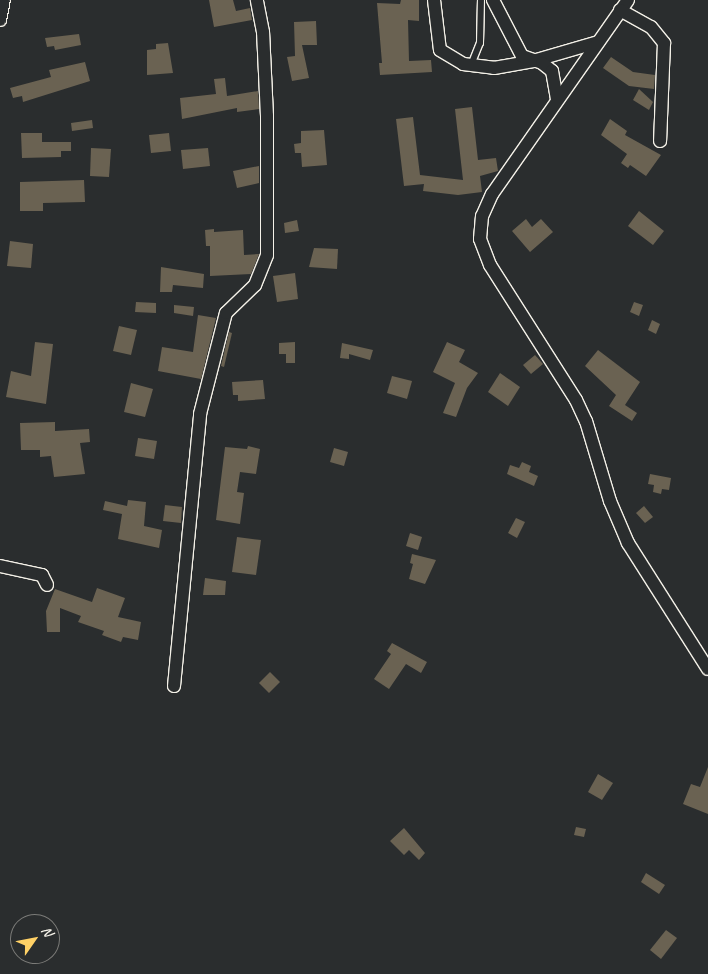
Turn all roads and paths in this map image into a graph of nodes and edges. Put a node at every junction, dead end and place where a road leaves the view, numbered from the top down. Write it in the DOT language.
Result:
graph roads {
  1 [pos="4,0"];
  2 [pos="257,0"];
  3 [pos="434,0"];
  4 [pos="481,0"];
  5 [pos="494,0"];
  6 [pos="624,5"];
  7 [pos="0,20"];
  8 [pos="598,42"];
  9 [pos="533,61"];
  10 [pos="471,65"];
  11 [pos="557,100"];
  12 [pos="660,141"];
  13 [pos="0,566"];
  14 [pos="47,584"];
  15 [pos="708,669"];
  16 [pos="174,686"];
  1 -- 7 [label="street"];
  2 -- 16 [label="street"];
  3 -- 10 [label="street"];
  4 -- 10 [label="lane"];
  5 -- 9 [label="street"];
  6 -- 8 [label="street"];
  6 -- 12 [label="street"];
  8 -- 9 [label="street"];
  8 -- 11 [label="street"];
  9 -- 10 [label="street"];
  9 -- 11 [label="street"];
  11 -- 15 [label="street"];
  13 -- 14 [label="street"];
}
